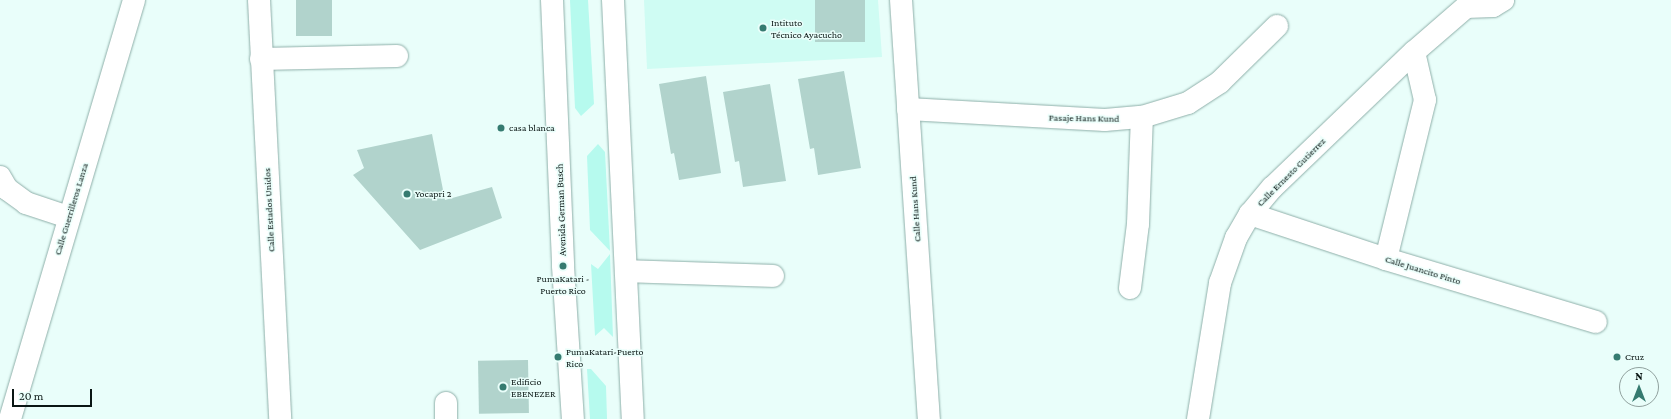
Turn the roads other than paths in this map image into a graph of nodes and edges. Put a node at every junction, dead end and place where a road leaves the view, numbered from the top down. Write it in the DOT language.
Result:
graph roads {
  1 [pos="134,0"];
  2 [pos="259,0"];
  3 [pos="552,0"];
  4 [pos="613,0"];
  5 [pos="901,0"];
  6 [pos="1503,0"];
  7 [pos="1468,4"];
  8 [pos="1277,26"];
  9 [pos="1414,52"];
  10 [pos="397,56"];
  11 [pos="261,59"];
  12 [pos="908,109"];
  13 [pos="1142,117"];
  14 [pos="0,177"];
  15 [pos="1250,214"];
  16 [pos="68,217"];
  17 [pos="1386,259"];
  18 [pos="626,271"];
  19 [pos="773,276"];
  20 [pos="1130,288"];
  21 [pos="1596,322"];
  22 [pos="10,419"];
  23 [pos="280,419"];
  24 [pos="573,419"];
  25 [pos="633,419"];
  26 [pos="929,419"];
  27 [pos="1198,419"];
  1 -- 16 [label="street, Calle Guerrilleros Lanza"];
  2 -- 11 [label="street, Calle Estados Unidos"];
  3 -- 24 [label="street, Avenida German Busch"];
  4 -- 18 [label="street"];
  5 -- 12 [label="street, Calle Hans Kund"];
  6 -- 7 [label="street"];
  7 -- 9 [label="street, Calle Ernesto Gutierrez"];
  8 -- 13 [label="street, Pasaje Hans Kund"];
  9 -- 15 [label="street, Calle Ernesto Gutierrez"];
  9 -- 17 [label="street"];
  10 -- 11 [label="street"];
  11 -- 23 [label="street, Calle Estados Unidos"];
  12 -- 13 [label="street, Pasaje Hans Kund"];
  12 -- 26 [label="street, Calle Hans Kund"];
  13 -- 20 [label="street"];
  14 -- 16 [label="street"];
  15 -- 17 [label="street, Calle Juancito Pinto"];
  15 -- 27 [label="street, Calle Ernesto Gutierrez"];
  16 -- 22 [label="street, Calle Guerrilleros Lanza"];
  17 -- 21 [label="street, Calle Juancito Pinto"];
  18 -- 19 [label="street"];
  18 -- 25 [label="street"];
}
